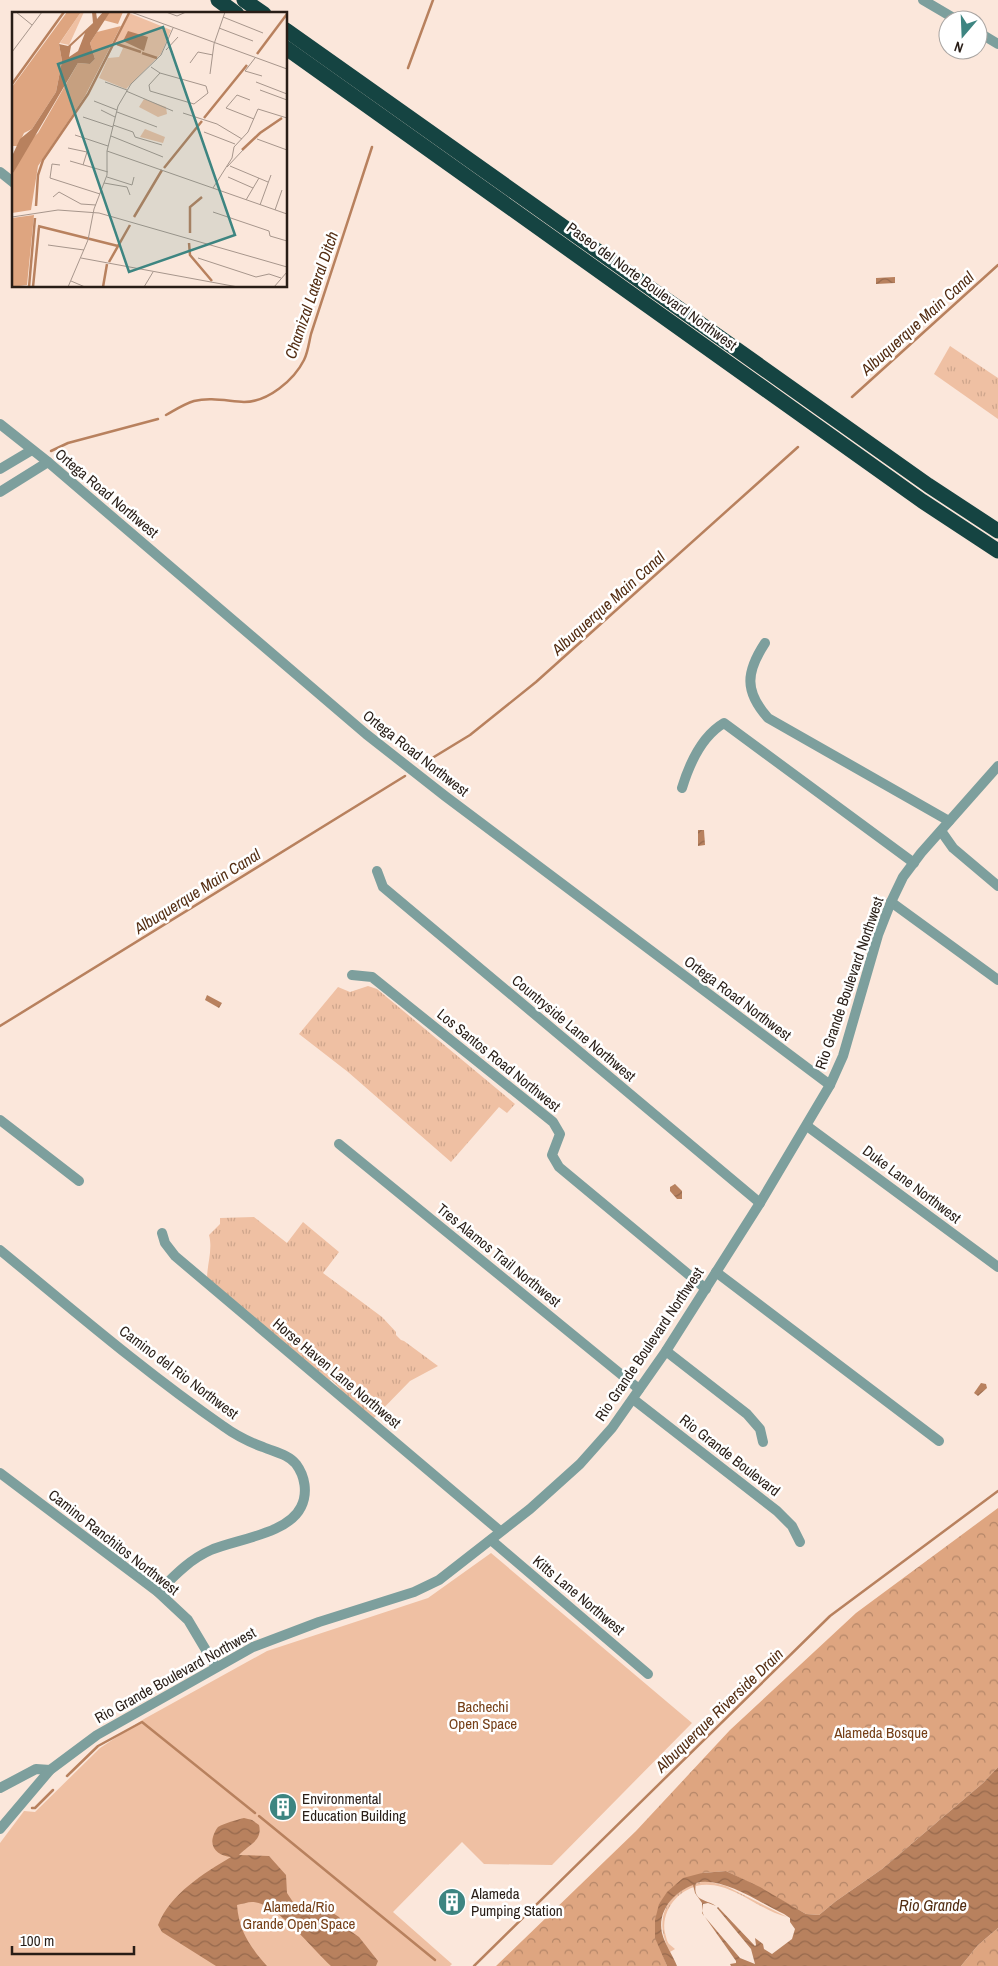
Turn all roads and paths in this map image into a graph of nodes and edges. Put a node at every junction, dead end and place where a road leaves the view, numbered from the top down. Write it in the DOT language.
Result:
graph roads {
  1 [pos="218,0"];
  2 [pos="244,0"];
  3 [pos="923,0"];
  4 [pos="940,10"];
  5 [pos="234,12"];
  6 [pos="261,12"];
  7 [pos="288,31"];
  8 [pos="288,49"];
  9 [pos="0,172"];
  10 [pos="12,181"];
  11 [pos="0,424"];
  12 [pos="32,450"];
  13 [pos="48,462"];
  14 [pos="0,469"];
  15 [pos="0,492"];
  16 [pos="998,531"];
  17 [pos="998,551"];
  18 [pos="764,643"];
  19 [pos="998,766"];
  20 [pos="682,788"];
  21 [pos="949,821"];
  22 [pos="941,831"];
  23 [pos="914,863"];
  24 [pos="377,871"];
  25 [pos="998,886"];
  26 [pos="891,902"];
  27 [pos="352,975"];
  28 [pos="998,980"];
  29 [pos="830,1086"];
  30 [pos="0,1120"];
  31 [pos="808,1126"];
  32 [pos="339,1144"];
  33 [pos="79,1181"];
  34 [pos="760,1203"];
  35 [pos="162,1233"];
  36 [pos="0,1250"];
  37 [pos="998,1268"];
  38 [pos="716,1272"];
  39 [pos="706,1289"];
  40 [pos="666,1351"];
  41 [pos="639,1389"];
  42 [pos="633,1399"];
  43 [pos="939,1441"];
  44 [pos="763,1442"];
  45 [pos="0,1474"];
  46 [pos="500,1531"];
  47 [pos="491,1540"];
  48 [pos="800,1542"];
  49 [pos="158,1592"];
  50 [pos="216,1667"];
  51 [pos="648,1674"];
  52 [pos="50,1770"];
  53 [pos="0,1788"];
  54 [pos="0,1829"];
  1 -- 5 [label="highway"];
  2 -- 6 [label="highway"];
  3 -- 4 [label="street"];
  7 -- 16 [label="highway, Paseo del Norte Boulevard Northwest"];
  8 -- 17 [label="highway, Paseo del Norte Boulevard Northwest"];
  9 -- 10 [label="street"];
  11 -- 12 [label="street, Ortega Road Northwest"];
  12 -- 13 [label="street, Ortega Road Northwest"];
  12 -- 14 [label="street"];
  13 -- 15 [label="street"];
  13 -- 29 [label="street, Ortega Road Northwest"];
  18 -- 21 [label="street"];
  19 -- 21 [label="street, Rio Grande Boulevard Northwest"];
  20 -- 23 [label="street"];
  21 -- 22 [label="street, Rio Grande Boulevard Northwest"];
  22 -- 23 [label="street, Rio Grande Boulevard Northwest"];
  22 -- 25 [label="street"];
  23 -- 26 [label="street, Rio Grande Boulevard Northwest"];
  24 -- 34 [label="street, Countryside Lane Northwest"];
  26 -- 28 [label="street"];
  26 -- 29 [label="street, Rio Grande Boulevard Northwest"];
  27 -- 39 [label="street, Los Santos Road Northwest"];
  29 -- 31 [label="street, Rio Grande Boulevard Northwest"];
  30 -- 33 [label="street"];
  31 -- 34 [label="street, Rio Grande Boulevard Northwest"];
  31 -- 37 [label="street, Duke Lane Northwest"];
  32 -- 41 [label="street, Tres Alamos Trail Northwest"];
  34 -- 38 [label="street, Rio Grande Boulevard Northwest"];
  35 -- 46 [label="street, Horse Haven Lane Northwest"];
  36 -- 49 [label="street, Camino del Rio Northwest"];
  38 -- 39 [label="street, Rio Grande Boulevard Northwest"];
  38 -- 43 [label="street"];
  39 -- 40 [label="street, Rio Grande Boulevard Northwest"];
  40 -- 41 [label="street, Rio Grande Boulevard Northwest"];
  40 -- 44 [label="street, Rio Grande Boulevard"];
  41 -- 42 [label="street, Rio Grande Boulevard Northwest"];
  42 -- 46 [label="street, Rio Grande Boulevard Northwest"];
  42 -- 48 [label="street, Rio Grande Boulevard"];
  45 -- 49 [label="street, Camino Ranchitos Northwest"];
  46 -- 47 [label="street, Rio Grande Boulevard Northwest"];
  47 -- 50 [label="street, Rio Grande Boulevard Northwest"];
  47 -- 51 [label="street, Kitts Lane Northwest"];
  49 -- 50 [label="street, Camino Ranchitos Northwest"];
  50 -- 52 [label="street, Rio Grande Boulevard Northwest"];
  52 -- 53 [label="street"];
  52 -- 54 [label="street, Rio Grande Boulevard Northwest"];
}
